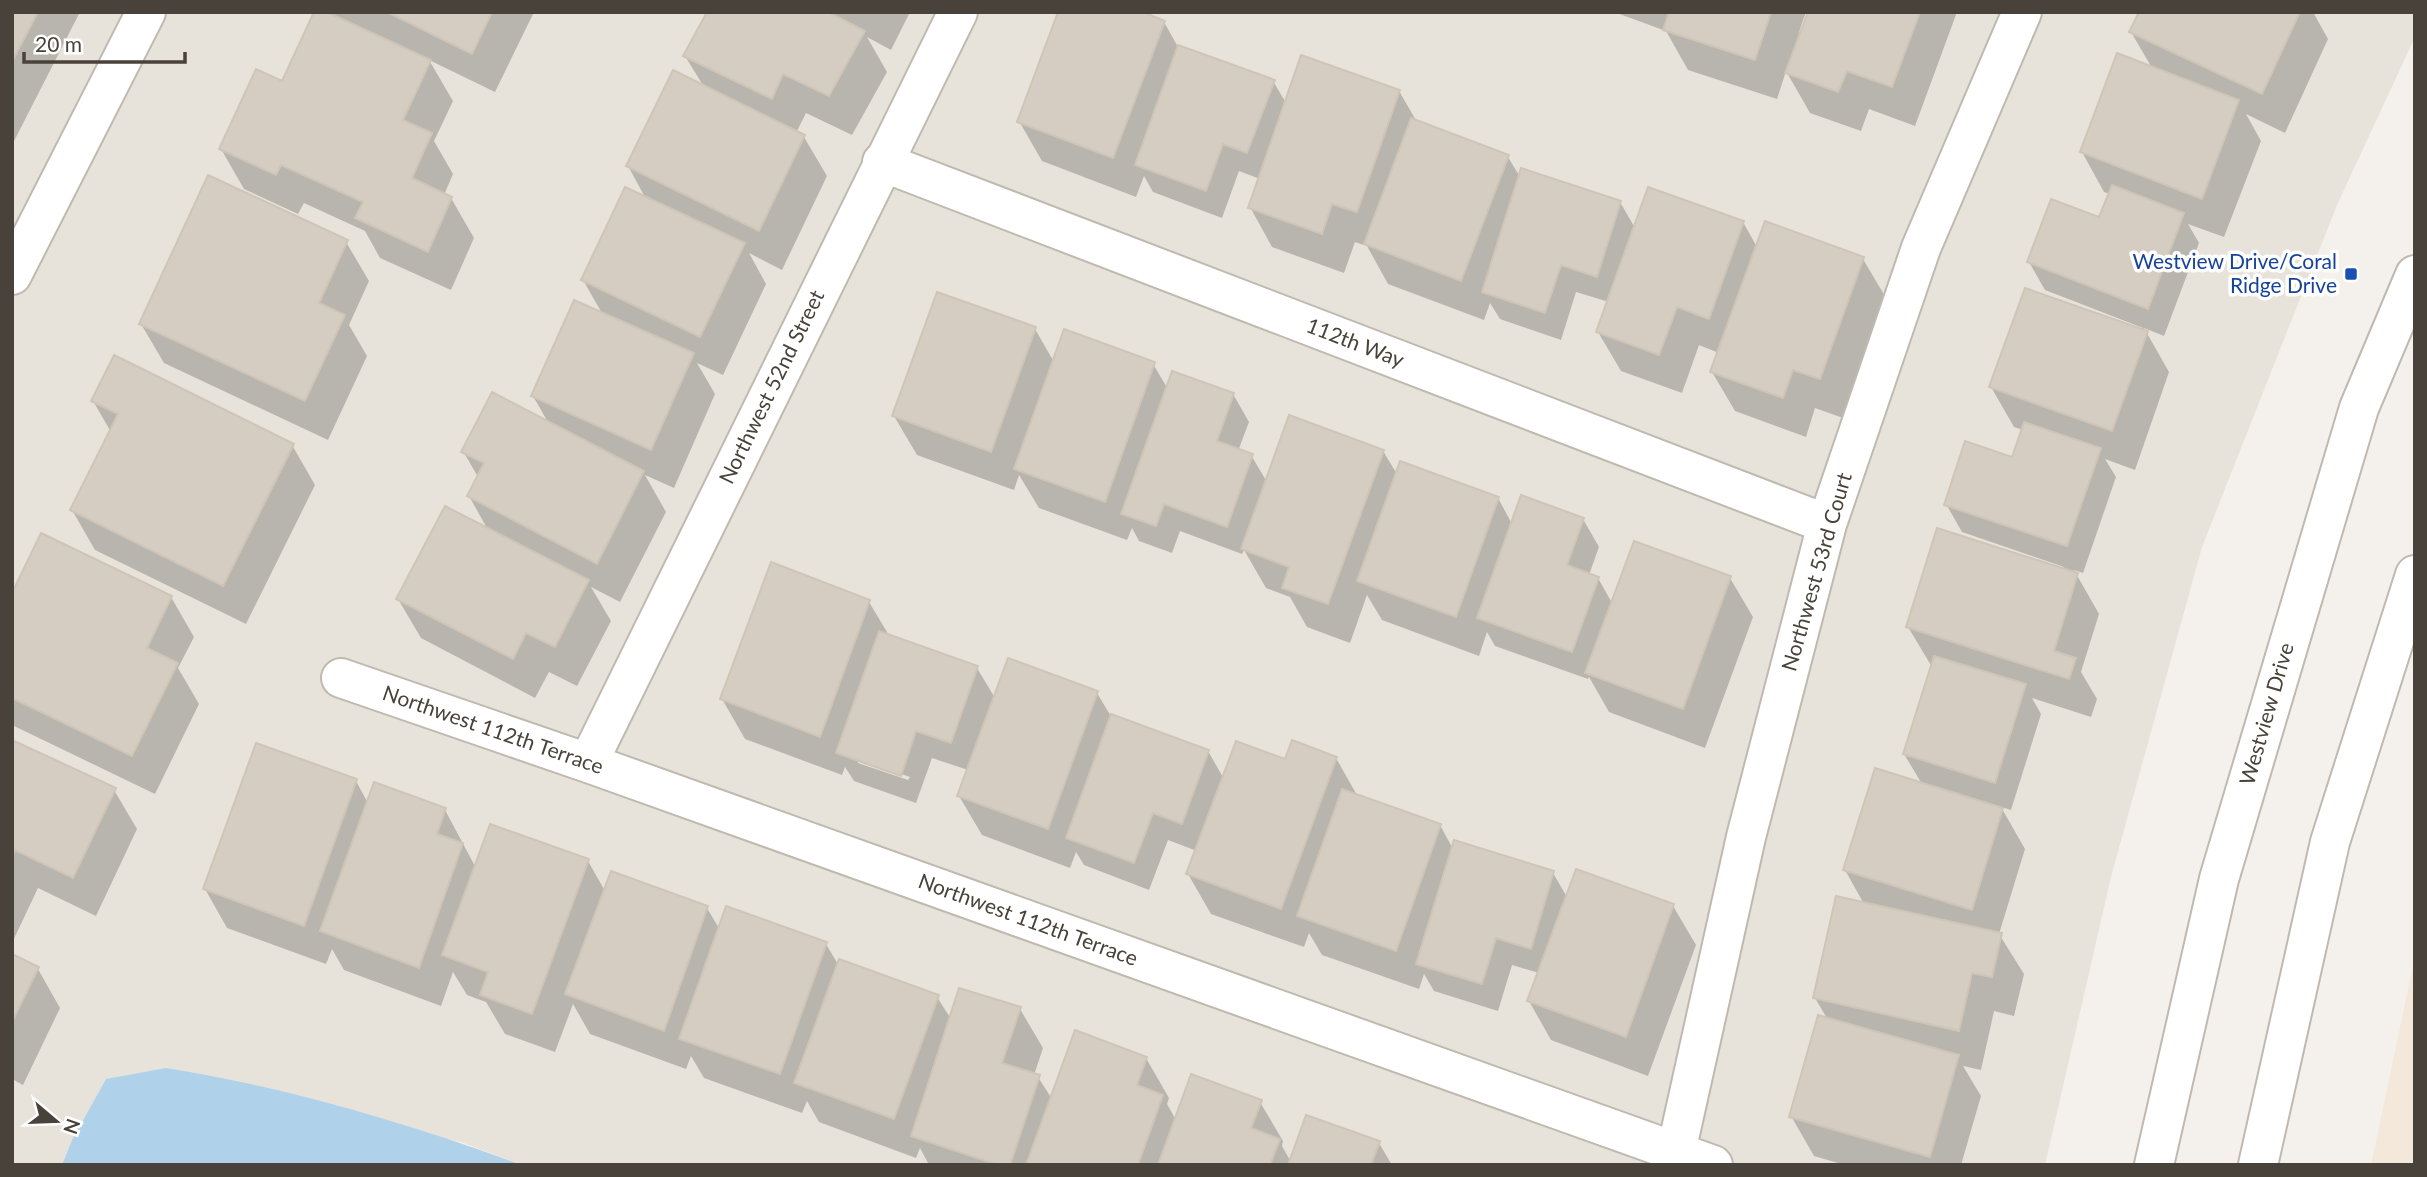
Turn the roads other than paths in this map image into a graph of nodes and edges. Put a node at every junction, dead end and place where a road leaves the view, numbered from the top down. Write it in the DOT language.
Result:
graph roads {
  1 [pos="146,12"];
  2 [pos="958,12"];
  3 [pos="2022,12"];
  4 [pos="882,162"];
  5 [pos="12,275"];
  6 [pos="2415,275"];
  7 [pos="1827,524"];
  8 [pos="2415,575"];
  9 [pos="341,678"];
  10 [pos="589,763"];
  11 [pos="1676,1152"];
  12 [pos="1713,1165"];
  13 [pos="2154,1165"];
  14 [pos="2258,1165"];
  1 -- 5 [label="street"];
  2 -- 4 [label="street, Northwest 52nd Street"];
  3 -- 7 [label="street, Northwest 53rd Court"];
  4 -- 7 [label="street, 112th Way"];
  4 -- 10 [label="street, Northwest 52nd Street"];
  6 -- 13 [label="street, Westview Drive"];
  7 -- 11 [label="street, Northwest 53rd Court"];
  8 -- 14 [label="street"];
  9 -- 10 [label="street, Northwest 112th Terrace"];
  10 -- 11 [label="street, Northwest 112th Terrace"];
  11 -- 12 [label="street, Northwest 112th Terrace"];
}
